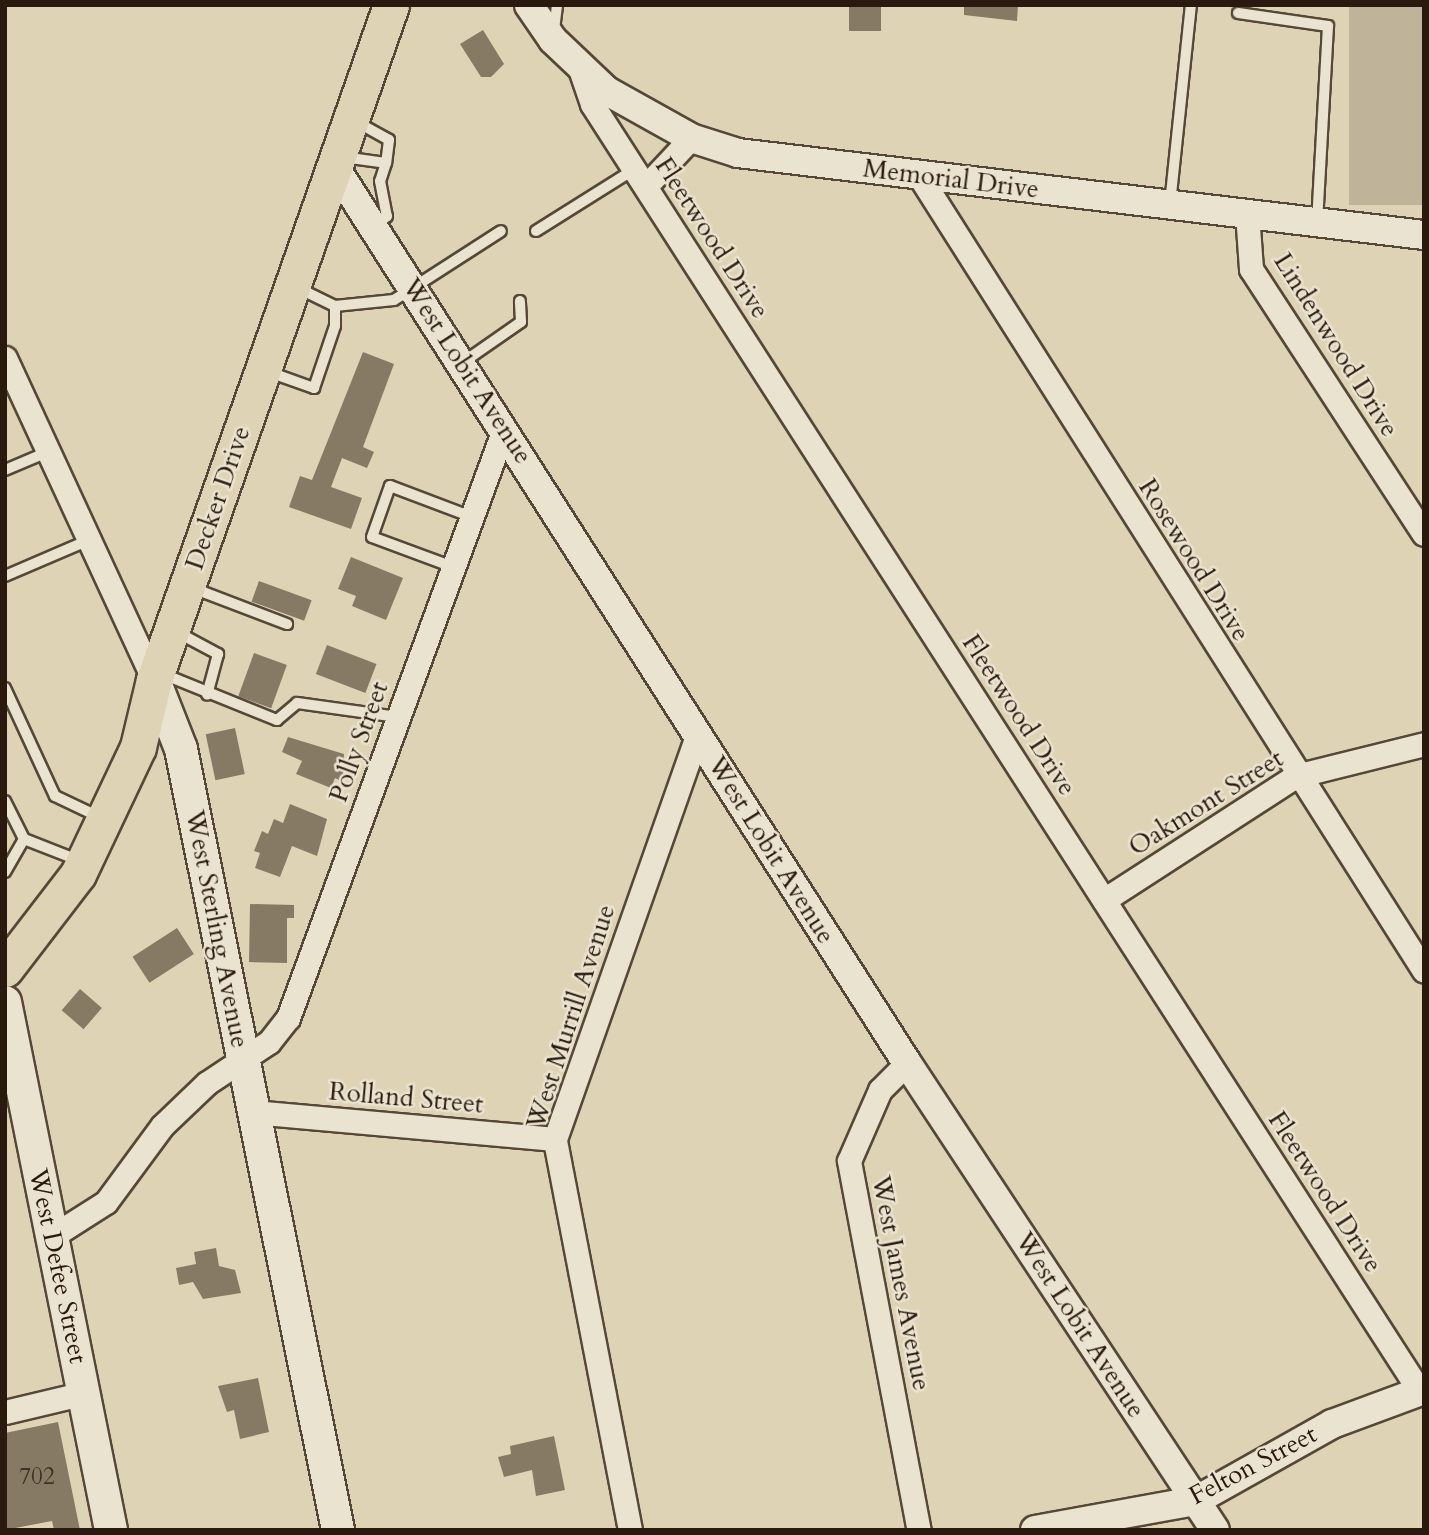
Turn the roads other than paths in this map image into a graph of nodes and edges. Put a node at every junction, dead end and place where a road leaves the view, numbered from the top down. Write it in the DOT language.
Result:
graph roads {
  1 [pos="391,5"];
  2 [pos="529,5"];
  3 [pos="557,5"];
  4 [pos="1191,5"];
  5 [pos="1238,13"];
  6 [pos="553,40"];
  7 [pos="579,66"];
  8 [pos="351,118"];
  9 [pos="691,138"];
  10 [pos="335,161"];
  11 [pos="386,163"];
  12 [pos="920,177"];
  13 [pos="641,178"];
  14 [pos="1170,204"];
  15 [pos="1247,213"];
  16 [pos="1317,222"];
  17 [pos="373,227"];
  18 [pos="501,231"];
  19 [pos="536,231"];
  20 [pos="1424,235"];
  21 [pos="291,285"];
  22 [pos="413,288"];
  23 [pos="520,301"];
  24 [pos="335,306"];
  25 [pos="5,358"];
  26 [pos="462,363"];
  27 [pos="263,369"];
  28 [pos="504,429"];
  29 [pos="50,451"];
  30 [pos="5,470"];
  31 [pos="472,517"];
  32 [pos="1424,534"];
  33 [pos="90,539"];
  34 [pos="453,567"];
  35 [pos="5,576"];
  36 [pos="187,586"];
  37 [pos="287,624"];
  38 [pos="172,629"];
  39 [pos="156,675"];
  40 [pos="5,688"];
  41 [pos="206,695"];
  42 [pos="9,705"];
  43 [pos="398,717"];
  44 [pos="698,734"];
  45 [pos="1424,744"];
  46 [pos="1296,776"];
  47 [pos="5,801"];
  48 [pos="105,820"];
  49 [pos="24,839"];
  50 [pos="84,862"];
  51 [pos="5,872"];
  52 [pos="1104,900"];
  53 [pos="5,969"];
  54 [pos="1424,971"];
  55 [pos="5,1002"];
  56 [pos="243,1057"];
  57 [pos="907,1063"];
  58 [pos="253,1112"];
  59 [pos="555,1139"];
  60 [pos="51,1237"];
  61 [pos="1422,1390"];
  62 [pos="85,1393"];
  63 [pos="5,1412"];
  64 [pos="1195,1501"];
  65 [pos="111,1530"];
  66 [pos="338,1530"];
  67 [pos="630,1530"];
  68 [pos="919,1530"];
  69 [pos="1035,1530"];
  70 [pos="1214,1530"];
  1 -- 8 [label="main road, Decker Drive"];
  2 -- 6 [label="street, Memorial Drive"];
  3 -- 6 [label="lane"];
  4 -- 14 [label="lane"];
  5 -- 16 [label="lane"];
  6 -- 7 [label="street, Memorial Drive"];
  7 -- 9 [label="street, Memorial Drive"];
  7 -- 13 [label="street, Fleetwood Drive"];
  8 -- 10 [label="main road, Decker Drive"];
  8 -- 11 [label="lane"];
  9 -- 12 [label="street, Memorial Drive"];
  9 -- 13 [label="street"];
  10 -- 11 [label="lane"];
  10 -- 17 [label="street, West Lobit Avenue"];
  10 -- 21 [label="main road, Decker Drive"];
  11 -- 17 [label="lane"];
  12 -- 14 [label="street, Memorial Drive"];
  12 -- 46 [label="street, Rosewood Drive"];
  13 -- 19 [label="lane"];
  13 -- 52 [label="street, Fleetwood Drive"];
  14 -- 15 [label="street, Memorial Drive"];
  15 -- 16 [label="street, Memorial Drive"];
  15 -- 32 [label="street, Lindenwood Drive"];
  16 -- 20 [label="street, Memorial Drive"];
  17 -- 22 [label="street, West Lobit Avenue"];
  18 -- 22 [label="lane"];
  21 -- 24 [label="lane"];
  21 -- 27 [label="main road, Decker Drive"];
  22 -- 24 [label="lane"];
  22 -- 26 [label="street, West Lobit Avenue"];
  23 -- 26 [label="lane"];
  24 -- 27 [label="lane"];
  25 -- 29 [label="street, West Sterling Avenue"];
  26 -- 28 [label="street, West Lobit Avenue"];
  27 -- 36 [label="main road, Decker Drive"];
  28 -- 31 [label="street, Polly Street"];
  28 -- 44 [label="street, West Lobit Avenue"];
  29 -- 30 [label="lane"];
  29 -- 33 [label="street, West Sterling Avenue"];
  31 -- 34 [label="street, Polly Street"];
  31 -- 34 [label="lane"];
  33 -- 35 [label="lane"];
  33 -- 39 [label="street, West Sterling Avenue"];
  34 -- 43 [label="street, Polly Street"];
  36 -- 37 [label="lane"];
  36 -- 38 [label="main road, Decker Drive"];
  38 -- 39 [label="main road, Decker Drive"];
  38 -- 41 [label="lane"];
  39 -- 41 [label="lane"];
  39 -- 48 [label="main road, Decker Drive"];
  39 -- 56 [label="main road, West Sterling Avenue"];
  40 -- 42 [label="lane"];
  41 -- 43 [label="lane"];
  42 -- 48 [label="lane"];
  43 -- 56 [label="street, Polly Street"];
  44 -- 57 [label="street, West Lobit Avenue"];
  44 -- 59 [label="street, West Murrill Avenue"];
  45 -- 46 [label="street, Oakmont Street"];
  46 -- 52 [label="street, Oakmont Street"];
  46 -- 54 [label="street, Rosewood Drive"];
  47 -- 49 [label="lane"];
  48 -- 50 [label="main road, Decker Drive"];
  49 -- 50 [label="lane"];
  49 -- 51 [label="lane"];
  50 -- 53 [label="main road, Decker Drive"];
  52 -- 61 [label="street, Fleetwood Drive"];
  55 -- 60 [label="main road, West Defee Street"];
  56 -- 58 [label="main road, West Sterling Avenue"];
  56 -- 60 [label="street, Polly Street"];
  57 -- 64 [label="street, West Lobit Avenue"];
  57 -- 68 [label="street, West James Avenue"];
  58 -- 59 [label="street, Rolland Street"];
  58 -- 66 [label="main road, West Sterling Avenue"];
  59 -- 67 [label="street, West Murrill Avenue"];
  60 -- 62 [label="main road, West Defee Street"];
  61 -- 64 [label="street, Felton Street"];
  62 -- 63 [label="street"];
  62 -- 65 [label="main road, West Defee Street"];
  64 -- 69 [label="street, Felton Street"];
  64 -- 70 [label="street, West Lobit Avenue"];
}
